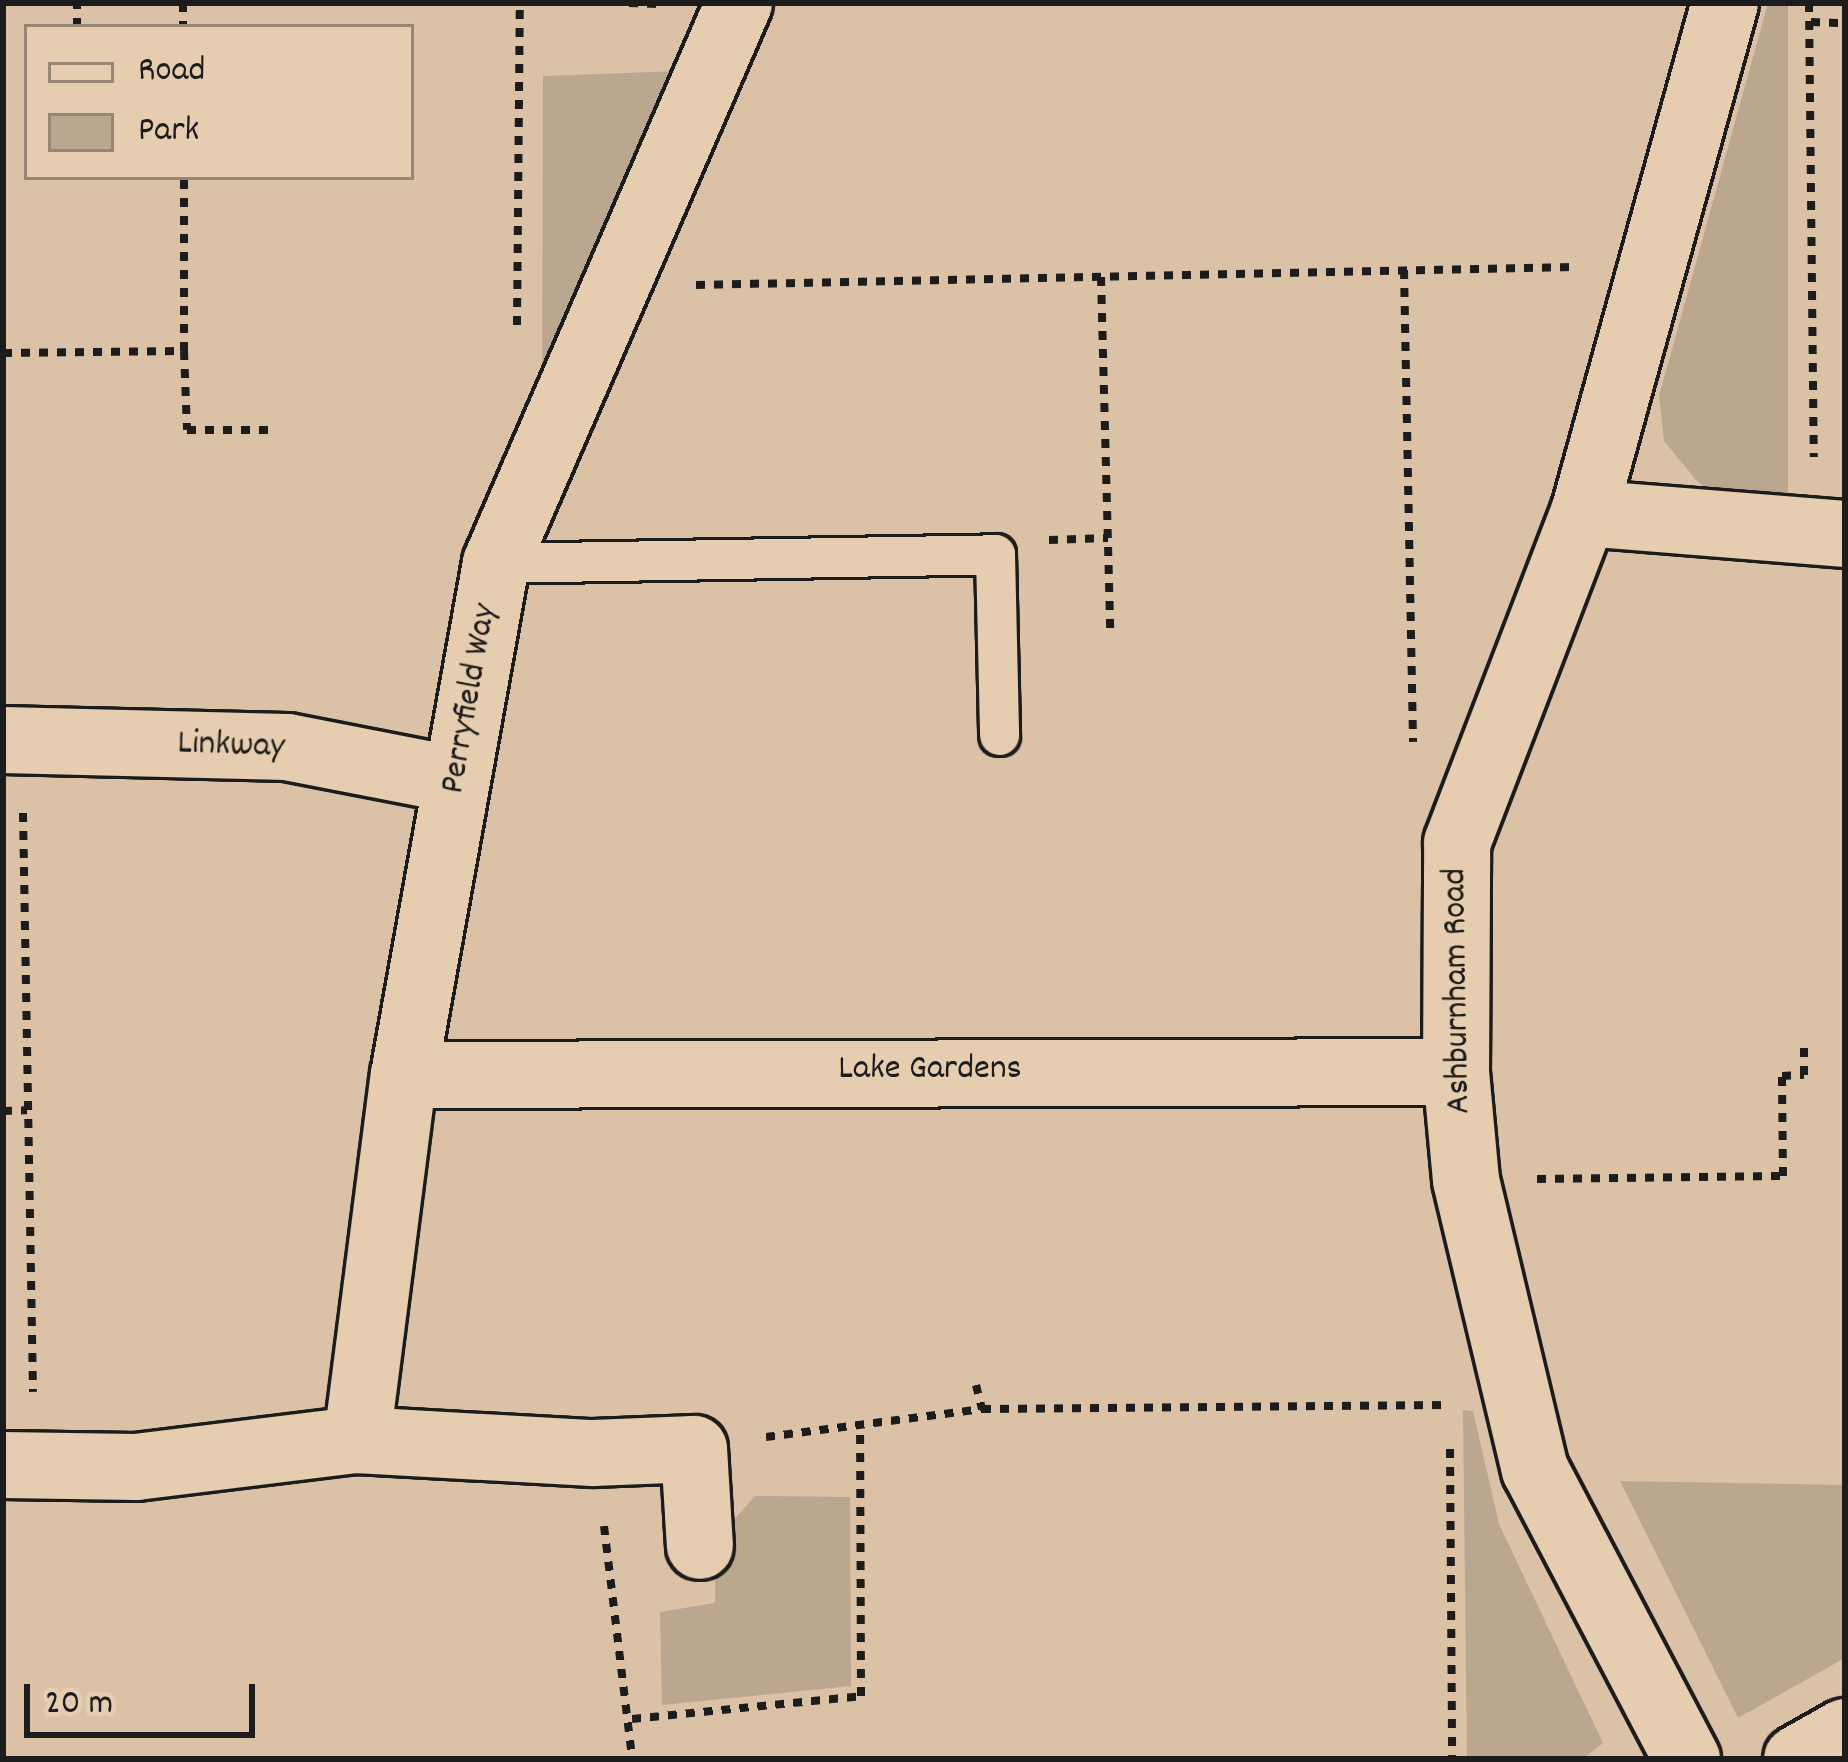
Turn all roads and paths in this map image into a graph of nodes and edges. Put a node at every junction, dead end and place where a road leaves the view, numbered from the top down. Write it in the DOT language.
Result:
graph roads {
  1 [pos="520,3"];
  2 [pos="739,3"];
  3 [pos="1725,3"];
  4 [pos="1809,3"];
  5 [pos="1810,22"];
  6 [pos="1845,23"];
  7 [pos="184,180"];
  8 [pos="1404,270"];
  9 [pos="1101,276"];
  10 [pos="616,286"];
  11 [pos="1648,289"];
  12 [pos="517,338"];
  13 [pos="184,351"];
  14 [pos="3,353"];
  15 [pos="269,430"];
  16 [pos="1584,513"];
  17 [pos="1830,534"];
  18 [pos="496,563"];
  19 [pos="1110,629"];
  20 [pos="999,735"];
  21 [pos="12,740"];
  22 [pos="1414,756"];
  23 [pos="456,780"];
  24 [pos="1804,1043"];
  25 [pos="1456,1072"];
  26 [pos="404,1076"];
  27 [pos="27,1110"];
  28 [pos="3,1112"];
  29 [pos="1466,1180"];
  30 [pos="976,1385"];
  31 [pos="1450,1405"];
  32 [pos="982,1409"];
  33 [pos="860,1421"];
  34 [pos="357,1440"];
  35 [pos="694,1449"];
  36 [pos="593,1454"];
  37 [pos="19,1465"];
  38 [pos="700,1546"];
  39 [pos="632,1719"];
  40 [pos="1845,1732"];
  41 [pos="632,1759"];
  42 [pos="1687,1759"];
  43 [pos="1797,1759"];
  1 -- 12 [label="path"];
  2 -- 10 [label="street, Perryfield Way"];
  3 -- 11 [label="street, Ashburnham Road"];
  4 -- 5 [label="path"];
  5 -- 6 [label="path"];
  5 -- 17 [label="path"];
  7 -- 13 [label="path"];
  8 -- 9 [label="path"];
  8 -- 11 [label="path"];
  8 -- 22 [label="path"];
  9 -- 10 [label="path"];
  9 -- 19 [label="path"];
  10 -- 18 [label="street, Perryfield Way"];
  11 -- 16 [label="street, Ashburnham Road"];
  13 -- 14 [label="path"];
  13 -- 15 [label="path"];
  16 -- 17 [label="street"];
  16 -- 25 [label="street, Ashburnham Road"];
  18 -- 20 [label="lane"];
  18 -- 23 [label="street, Perryfield Way"];
  21 -- 23 [label="street, Linkway"];
  21 -- 27 [label="path"];
  23 -- 26 [label="street, Perryfield Way"];
  24 -- 29 [label="path"];
  25 -- 26 [label="street, Lake Gardens"];
  25 -- 29 [label="street, Ashburnham Road"];
  26 -- 34 [label="street, Perryfield Way"];
  27 -- 28 [label="path"];
  27 -- 37 [label="path"];
  29 -- 42 [label="street, Ashburnham Road"];
  30 -- 32 [label="path"];
  31 -- 32 [label="path"];
  32 -- 33 [label="path"];
  33 -- 35 [label="path"];
  33 -- 39 [label="path"];
  34 -- 36 [label="street"];
  34 -- 37 [label="street"];
  35 -- 36 [label="street"];
  35 -- 38 [label="street"];
  36 -- 39 [label="path"];
  39 -- 41 [label="path"];
  40 -- 43 [label="street"];
}
